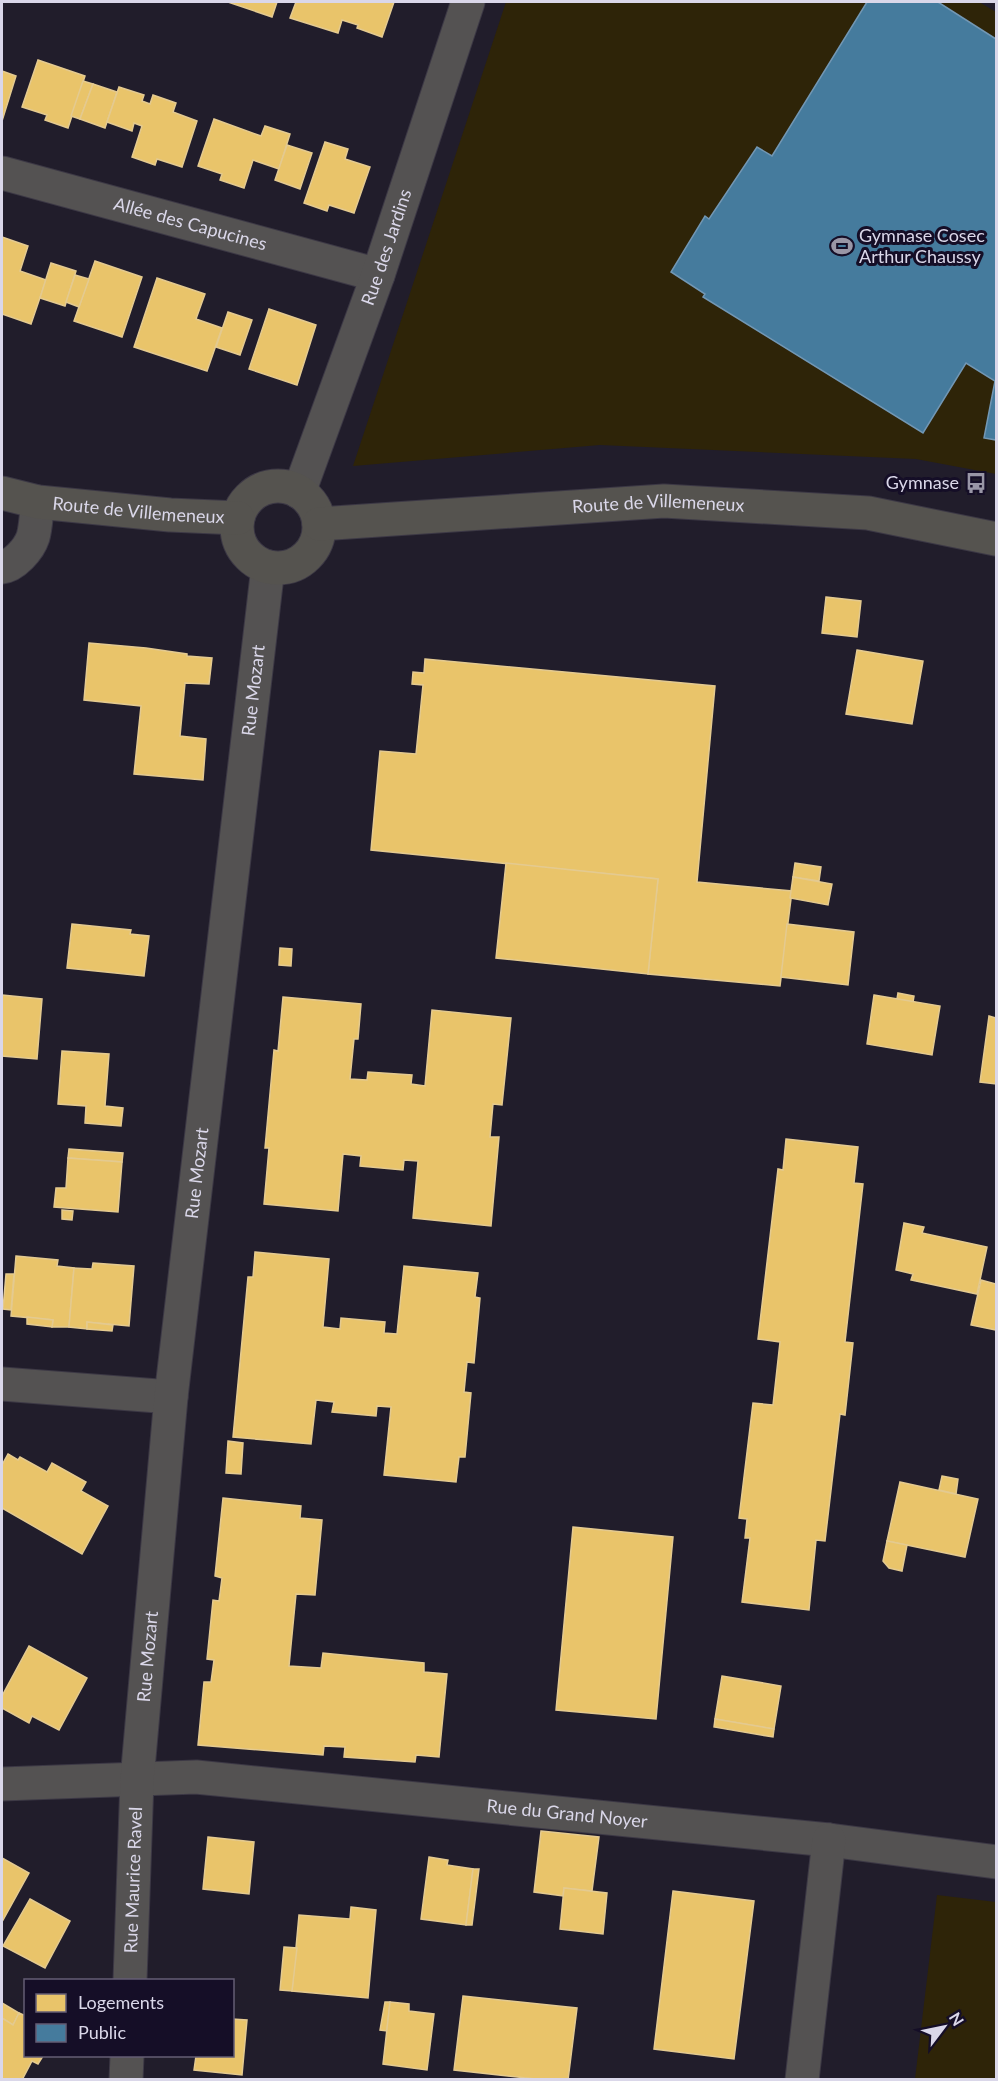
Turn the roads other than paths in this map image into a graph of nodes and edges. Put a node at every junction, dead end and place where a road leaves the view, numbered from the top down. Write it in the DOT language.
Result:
graph roads {
  1 [pos="468,2"];
  2 [pos="2,173"];
  3 [pos="378,275"];
  4 [pos="299,492"];
  5 [pos="2,493"];
  6 [pos="38,502"];
  7 [pos="238,518"];
  8 [pos="319,524"];
  9 [pos="996,539"];
  10 [pos="2,567"];
  11 [pos="268,567"];
  12 [pos="2,1384"];
  13 [pos="171,1397"];
  14 [pos="137,1780"];
  15 [pos="2,1784"];
  16 [pos="829,1840"];
  17 [pos="996,1862"];
  18 [pos="130,1979"];
  19 [pos="127,2057"];
  20 [pos="126,2079"];
  21 [pos="801,2079"];
  1 -- 3 [label="street, Rue des Jardins"];
  2 -- 3 [label="street, Allée des Capucines"];
  3 -- 4 [label="street, Rue des Jardins"];
  4 -- 7 [label="main road"];
  4 -- 8 [label="main road"];
  5 -- 6 [label="main road, Route de Villemeneux"];
  6 -- 7 [label="main road, Route de Villemeneux"];
  6 -- 10 [label="street, Route de Villemeneux"];
  7 -- 11 [label="main road"];
  8 -- 9 [label="main road, Route de Villemeneux"];
  8 -- 11 [label="main road"];
  11 -- 13 [label="street, Rue Mozart"];
  12 -- 13 [label="street"];
  13 -- 14 [label="street, Rue Mozart"];
  14 -- 15 [label="street, Rue du Grand Noyer"];
  14 -- 16 [label="street, Rue du Grand Noyer"];
  14 -- 18 [label="street, Rue Maurice Ravel"];
  16 -- 17 [label="street, Rue du Grand Noyer"];
  16 -- 21 [label="street"];
  19 -- 20 [label="street"];
}
